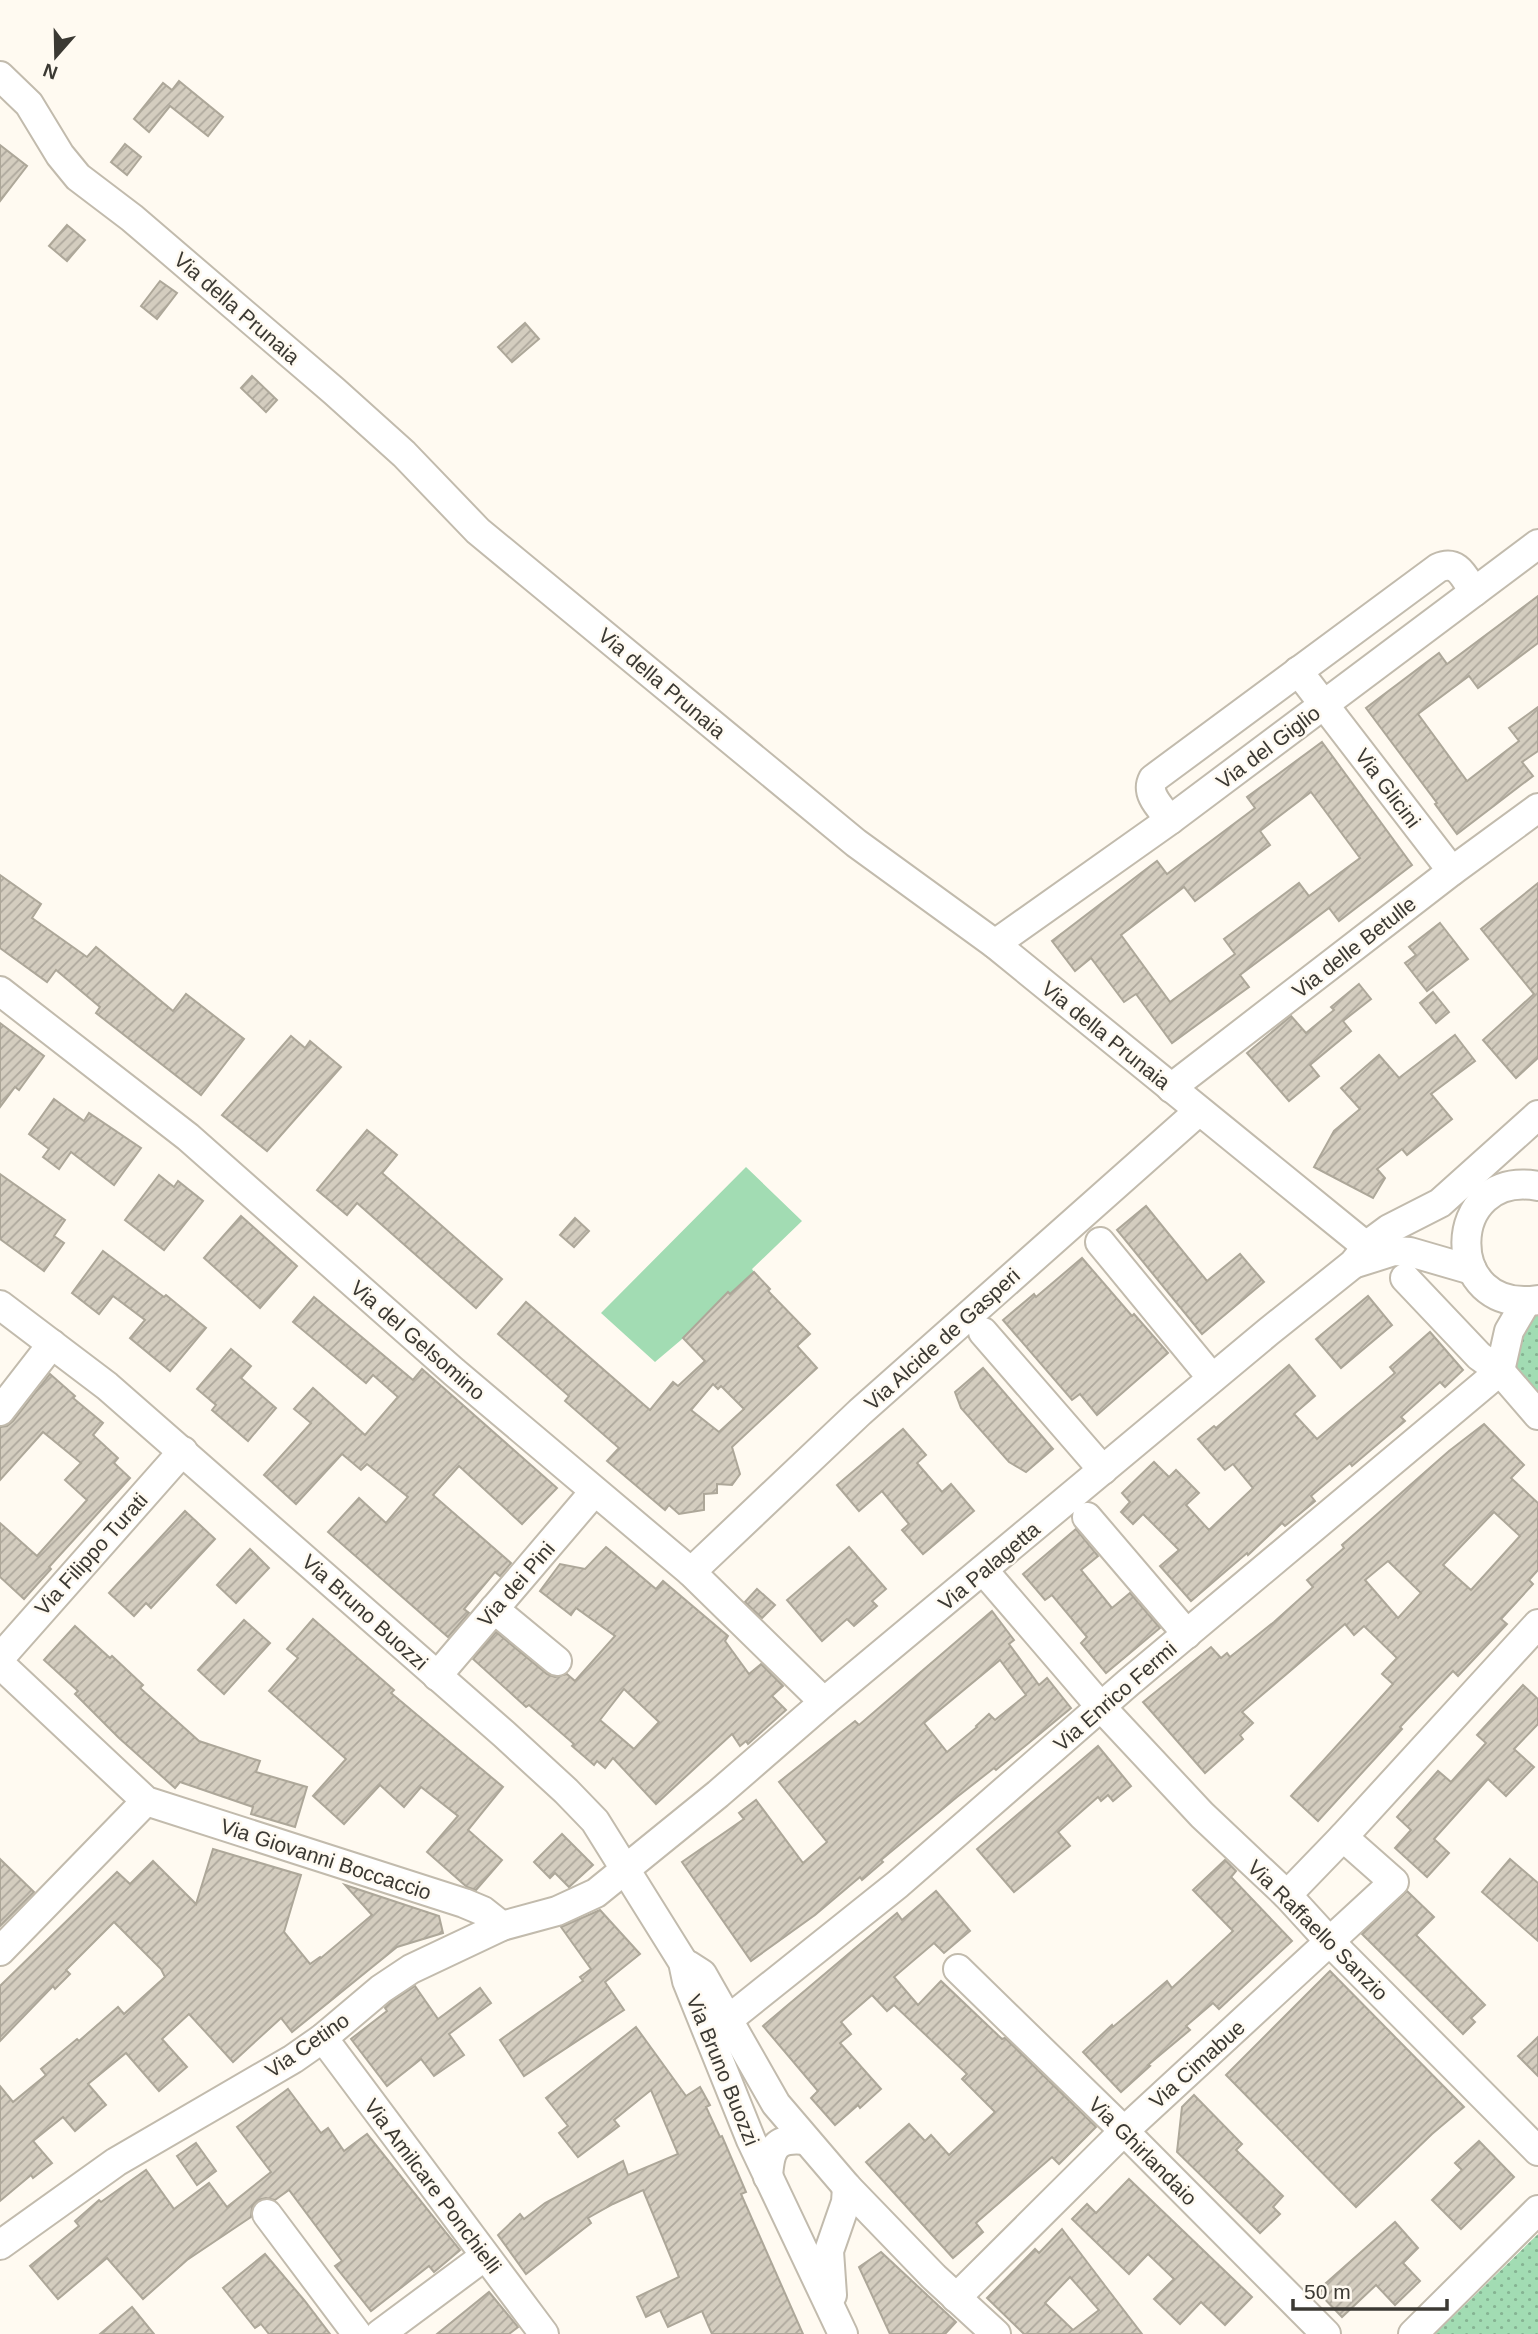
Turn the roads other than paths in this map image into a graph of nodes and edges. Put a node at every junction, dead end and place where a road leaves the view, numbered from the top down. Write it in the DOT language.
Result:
graph roads {
  1 [pos="0,76"];
  2 [pos="1538,544"];
  3 [pos="1474,592"];
  4 [pos="1298,671"];
  5 [pos="1325,704"];
  6 [pos="1538,808"];
  7 [pos="1170,820"];
  8 [pos="1452,871"];
  9 [pos="995,944"];
  10 [pos="0,991"];
  11 [pos="1171,1087"];
  12 [pos="1199,1111"];
  13 [pos="1534,1119"];
  14 [pos="1538,1186"];
  15 [pos="1498,1190"];
  16 [pos="1474,1211"];
  17 [pos="1100,1242"];
  18 [pos="1365,1250"];
  19 [pos="1472,1270"];
  20 [pos="1405,1278"];
  21 [pos="1532,1301"];
  22 [pos="0,1305"];
  23 [pos="983,1332"];
  24 [pos="52,1344"];
  25 [pos="1500,1371"];
  26 [pos="1212,1378"];
  27 [pos="0,1411"];
  28 [pos="1538,1415"];
  29 [pos="183,1451"];
  30 [pos="1103,1470"];
  31 [pos="594,1492"];
  32 [pos="1087,1517"];
  33 [pos="983,1570"];
  34 [pos="691,1572"];
  35 [pos="494,1609"];
  36 [pos="1538,1624"];
  37 [pos="1187,1634"];
  38 [pos="0,1658"];
  39 [pos="557,1661"];
  40 [pos="0,1664"];
  41 [pos="437,1676"];
  42 [pos="824,1702"];
  43 [pos="1101,1707"];
  44 [pos="146,1801"];
  45 [pos="1343,1837"];
  46 [pos="626,1870"];
  47 [pos="1287,1895"];
  48 [pos="502,1926"];
  49 [pos="1330,1942"];
  50 [pos="0,1951"];
  51 [pos="683,1962"];
  52 [pos="958,1969"];
  53 [pos="729,2019"];
  54 [pos="323,2038"];
  55 [pos="1124,2131"];
  56 [pos="806,2140"];
  57 [pos="1538,2151"];
  58 [pos="768,2177"];
  59 [pos="847,2187"];
  60 [pos="1538,2210"];
  61 [pos="267,2214"];
  62 [pos="788,2220"];
  63 [pos="839,2220"];
  64 [pos="0,2245"];
  65 [pos="485,2256"];
  66 [pos="956,2298"];
  67 [pos="839,2325"];
  68 [pos="357,2334"];
  69 [pos="380,2334"];
  70 [pos="544,2334"];
  71 [pos="996,2334"];
  72 [pos="1326,2334"];
  73 [pos="1413,2334"];
  1 -- 9 [label="street, Via della Prunaia"];
  2 -- 3 [label="street, Via del Giglio"];
  3 -- 4 [label="street"];
  3 -- 5 [label="street, Via del Giglio"];
  4 -- 5 [label="street, Via Glicini"];
  4 -- 7 [label="street"];
  5 -- 7 [label="street, Via del Giglio"];
  5 -- 8 [label="street, Via Glicini"];
  6 -- 8 [label="street, Via delle Betulle"];
  7 -- 9 [label="street, Via del Giglio"];
  8 -- 11 [label="street, Via delle Betulle"];
  9 -- 11 [label="street, Via della Prunaia"];
  10 -- 31 [label="street, Via del Gelsomino"];
  11 -- 12 [label="street, Via della Prunaia"];
  12 -- 18 [label="street, Via della Prunaia"];
  12 -- 34 [label="street, Via Alcide de Gasperi"];
  13 -- 15 [label="street, Via Palagetta"];
  13 -- 18 [label="street, Via Palagetta"];
  14 -- 15 [label="street"];
  15 -- 16 [label="street, Via Palagetta"];
  16 -- 18 [label="street, Via Palagetta"];
  16 -- 19 [label="street"];
  17 -- 26 [label="street"];
  18 -- 19 [label="street, Via Palagetta"];
  18 -- 26 [label="street, Via Palagetta"];
  19 -- 21 [label="street, Via Palagetta"];
  20 -- 25 [label="street"];
  21 -- 25 [label="street"];
  22 -- 24 [label="street, Via Bruno Buozzi"];
  23 -- 30 [label="street"];
  24 -- 27 [label="street"];
  24 -- 29 [label="street, Via Bruno Buozzi"];
  25 -- 28 [label="street"];
  25 -- 37 [label="street, Via Enrico Fermi"];
  26 -- 30 [label="street, Via Palagetta"];
  29 -- 38 [label="street, Via Filippo Turati"];
  29 -- 41 [label="street, Via Bruno Buozzi"];
  30 -- 33 [label="street, Via Palagetta"];
  31 -- 34 [label="street, Via del Gelsomino"];
  31 -- 35 [label="street, Via dei Pini"];
  32 -- 37 [label="street"];
  33 -- 42 [label="street, Via Palagetta"];
  33 -- 43 [label="street, Via Raffaello Sanzio"];
  34 -- 42 [label="street, Via del Gelsomino"];
  35 -- 39 [label="street"];
  35 -- 41 [label="street, Via dei Pini"];
  36 -- 45 [label="street"];
  37 -- 43 [label="street, Via Enrico Fermi"];
  40 -- 44 [label="street, Via Giovanni Boccaccio"];
  41 -- 46 [label="street, Via Bruno Buozzi"];
  42 -- 46 [label="street, Via Palagetta"];
  43 -- 47 [label="street, Via Raffaello Sanzio"];
  43 -- 53 [label="street, Via Enrico Fermi"];
  44 -- 48 [label="street, Via Giovanni Boccaccio"];
  44 -- 50 [label="street"];
  45 -- 47 [label="street"];
  45 -- 49 [label="street, Via Cimabue"];
  46 -- 48 [label="street, Via Cetino"];
  46 -- 51 [label="street, Via Bruno Buozzi"];
  47 -- 49 [label="street, Via Raffaello Sanzio"];
  48 -- 54 [label="street, Via Cetino"];
  49 -- 55 [label="street, Via Cimabue"];
  49 -- 57 [label="street, Via Raffaello Sanzio"];
  51 -- 53 [label="street, Via Bruno Buozzi"];
  51 -- 58 [label="street, Via Bruno Buozzi"];
  52 -- 55 [label="street, Via Ghirlandaio"];
  53 -- 56 [label="street, Via Bruno Buozzi"];
  54 -- 64 [label="street, Via Cetino"];
  54 -- 65 [label="street, Via Amilcare Ponchielli"];
  55 -- 66 [label="street, Via Cimabue"];
  55 -- 72 [label="street, Via Ghirlandaio"];
  56 -- 58 [label="street, Via Bruno Buozzi"];
  56 -- 59 [label="street, Via Bruno Buozzi"];
  58 -- 62 [label="street, Via Bruno Buozzi"];
  59 -- 63 [label="street, Via Bruno Buozzi"];
  59 -- 66 [label="street"];
  60 -- 73 [label="street"];
  61 -- 68 [label="street"];
  62 -- 63 [label="street"];
  62 -- 67 [label="street, Via Bruno Buozzi"];
  63 -- 67 [label="street, Via Bruno Buozzi"];
  65 -- 69 [label="street"];
  65 -- 70 [label="street, Via Amilcare Ponchielli"];
  66 -- 71 [label="street"];
}
